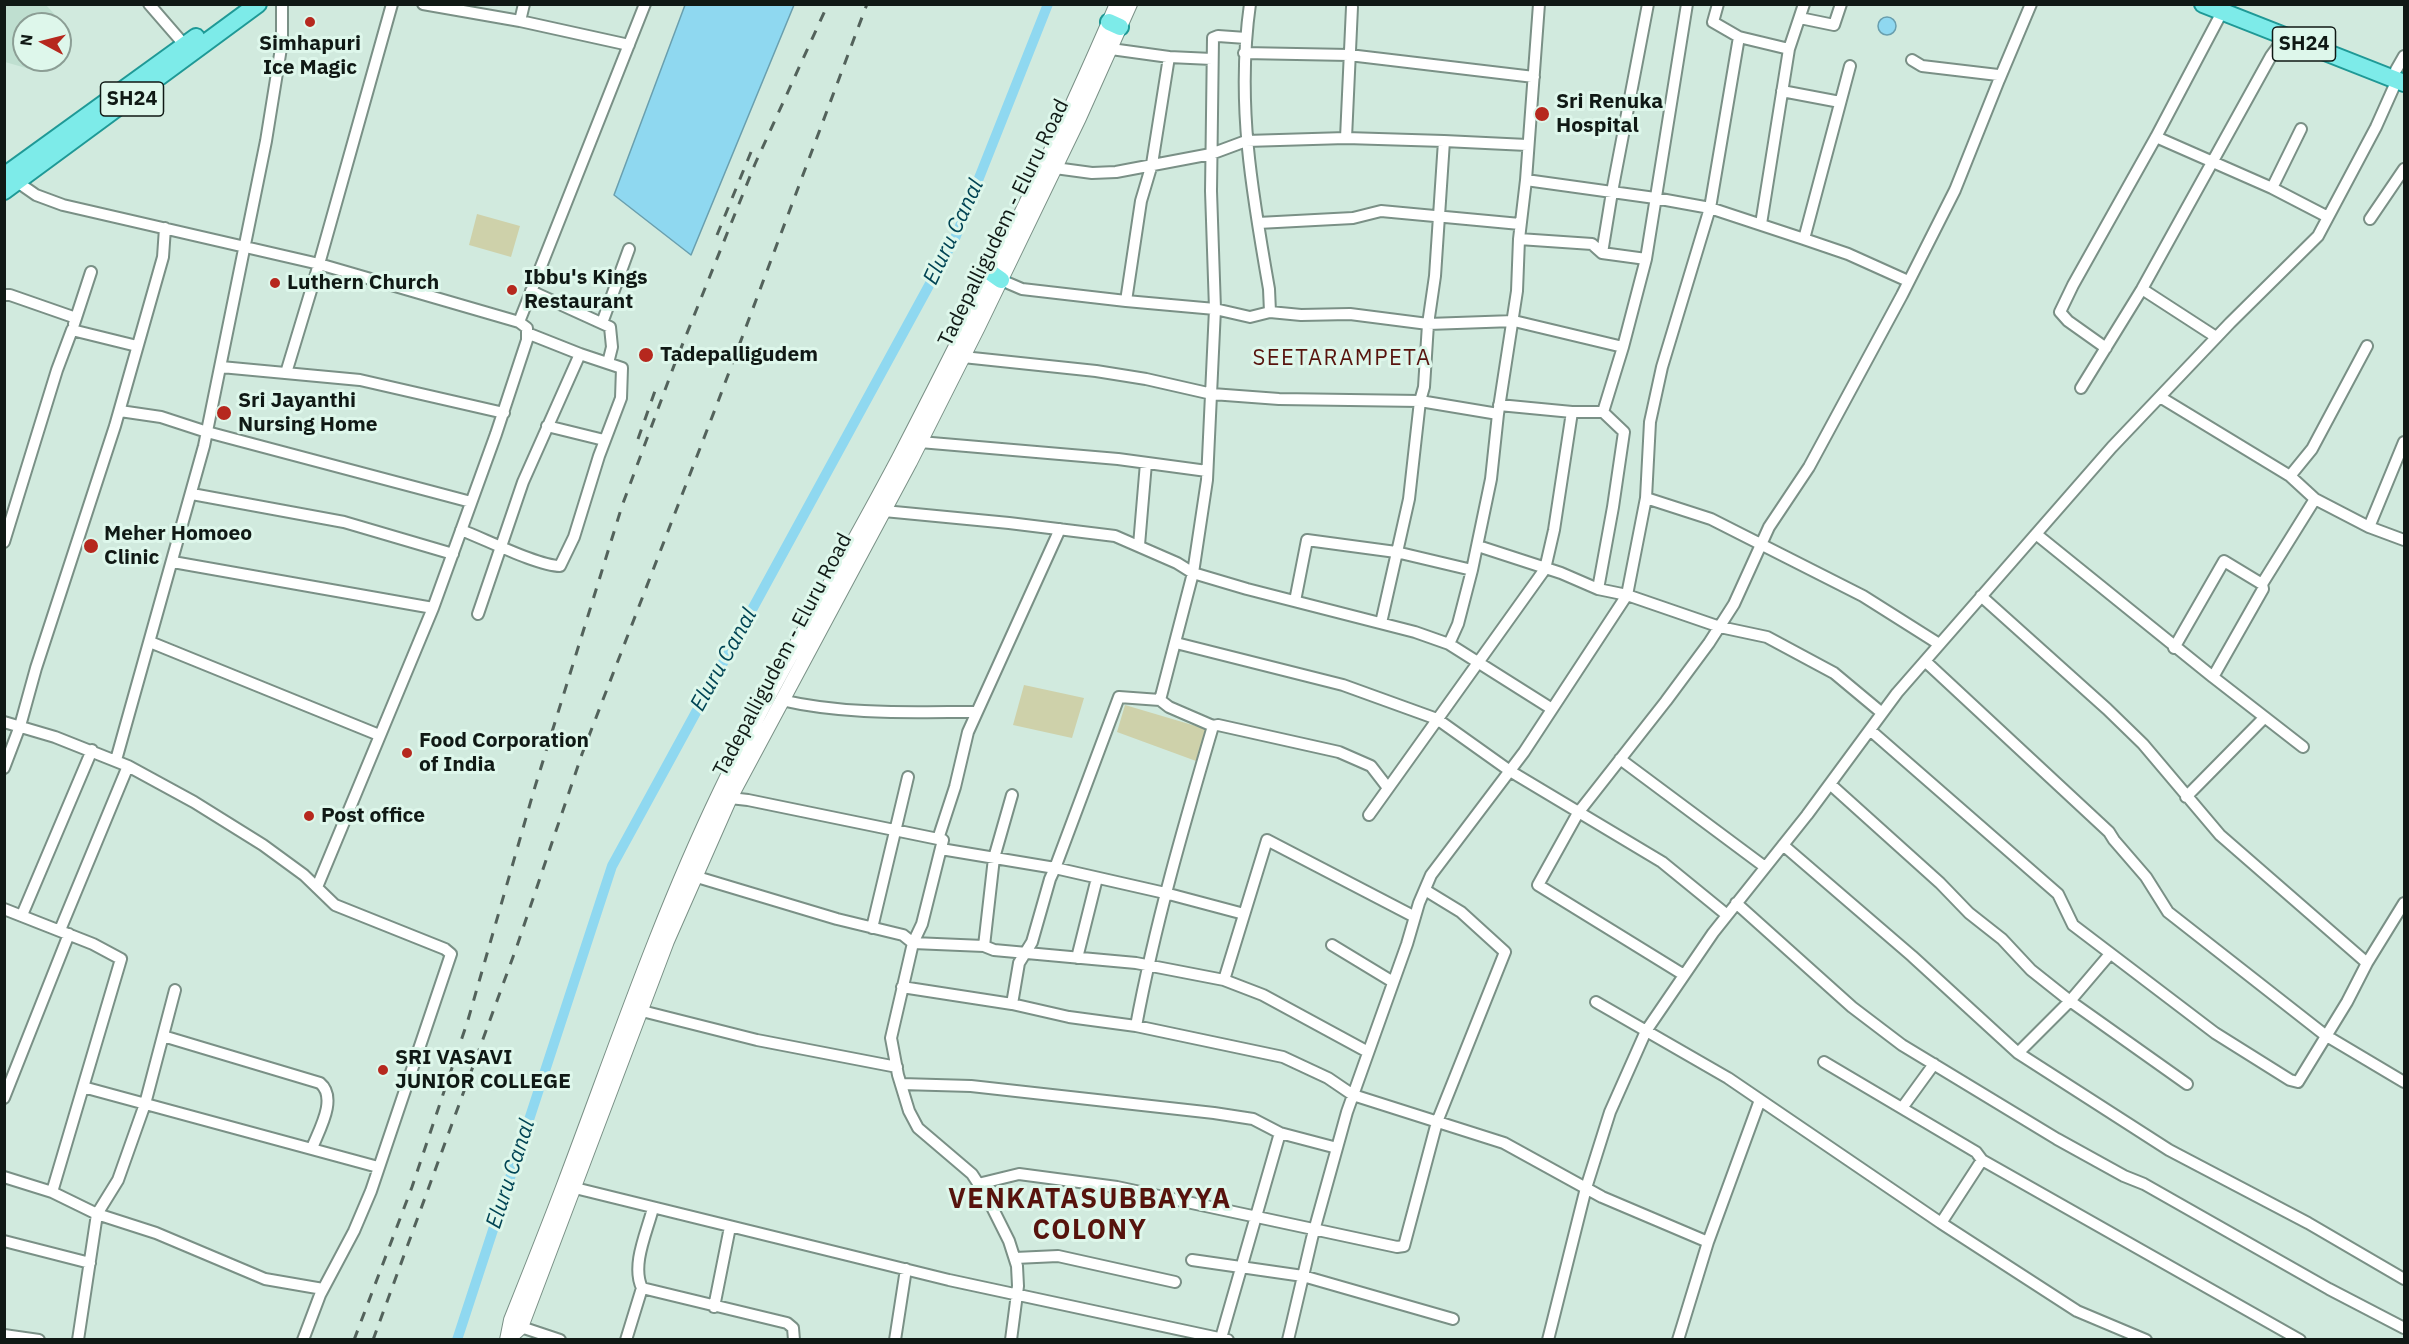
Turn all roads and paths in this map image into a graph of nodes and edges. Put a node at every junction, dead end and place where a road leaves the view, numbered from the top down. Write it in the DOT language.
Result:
graph roads {
  1 [pos="149,4"];
  2 [pos="240,4"];
  3 [pos="258,4"];
  4 [pos="282,4"];
  5 [pos="392,4"];
  6 [pos="423,4"];
  7 [pos="524,4"];
  8 [pos="645,4"];
  9 [pos="1117,4"];
  10 [pos="1130,4"];
  11 [pos="1250,4"];
  12 [pos="1539,4"];
  13 [pos="1648,4"];
  14 [pos="1688,4"];
  15 [pos="1718,4"];
  16 [pos="1804,4"];
  17 [pos="1841,4"];
  18 [pos="2031,4"];
  19 [pos="2203,4"];
  20 [pos="1352,8"];
  21 [pos="2227,8"];
  22 [pos="1800,18"];
  23 [pos="520,21"];
  24 [pos="1114,25"];
  25 [pos="2285,37"];
  26 [pos="1246,38"];
  27 [pos="1739,38"];
  28 [pos="629,45"];
  29 [pos="1111,49"];
  30 [pos="1789,49"];
  31 [pos="189,50"];
  32 [pos="1244,53"];
  33 [pos="1349,56"];
  34 [pos="1168,57"];
  35 [pos="1212,59"];
  36 [pos="1912,60"];
  37 [pos="1850,66"];
  38 [pos="2401,73"];
  39 [pos="1534,76"];
  40 [pos="1999,80"];
  41 [pos="1782,91"];
  42 [pos="1840,102"];
  43 [pos="2301,129"];
  44 [pos="2156,137"];
  45 [pos="1346,138"];
  46 [pos="1246,141"];
  47 [pos="1444,141"];
  48 [pos="1527,145"];
  49 [pos="1211,154"];
  50 [pos="2213,162"];
  51 [pos="1152,164"];
  52 [pos="1055,168"];
  53 [pos="2404,169"];
  54 [pos="1526,180"];
  55 [pos="8,181"];
  56 [pos="2272,188"];
  57 [pos="1611,192"];
  58 [pos="1655,198"];
  59 [pos="1710,207"];
  60 [pos="2328,217"];
  61 [pos="1439,218"];
  62 [pos="2370,219"];
  63 [pos="1258,223"];
  64 [pos="1520,224"];
  65 [pos="1761,224"];
  66 [pos="165,228"];
  67 [pos="1519,239"];
  68 [pos="1804,239"];
  69 [pos="245,246"];
  70 [pos="629,249"];
  71 [pos="1602,253"];
  72 [pos="1646,259"];
  73 [pos="319,264"];
  74 [pos="91,272"];
  75 [pos="996,276"];
  76 [pos="1908,282"];
  77 [pos="2142,289"];
  78 [pos="531,291"];
  79 [pos="4,295"];
  80 [pos="1126,301"];
  81 [pos="1215,309"];
  82 [pos="1270,312"];
  83 [pos="76,318"];
  84 [pos="1514,321"];
  85 [pos="519,322"];
  86 [pos="602,323"];
  87 [pos="1428,324"];
  88 [pos="72,330"];
  89 [pos="527,333"];
  90 [pos="2216,337"];
  91 [pos="137,346"];
  92 [pos="2367,346"];
  93 [pos="1623,347"];
  94 [pos="2106,348"];
  95 [pos="580,354"];
  96 [pos="963,357"];
  97 [pos="608,363"];
  98 [pos="221,367"];
  99 [pos="286,373"];
  100 [pos="2081,387"];
  101 [pos="1212,394"];
  102 [pos="2160,397"];
  103 [pos="1420,401"];
  104 [pos="1499,409"];
  105 [pos="120,411"];
  106 [pos="1572,412"];
  107 [pos="1603,412"];
  108 [pos="504,413"];
  109 [pos="547,426"];
  110 [pos="207,432"];
  111 [pos="604,441"];
  112 [pos="2404,441"];
  113 [pos="920,442"];
  114 [pos="1146,463"];
  115 [pos="1207,471"];
  116 [pos="2290,476"];
  117 [pos="192,494"];
  118 [pos="1646,498"];
  119 [pos="2315,500"];
  120 [pos="471,502"];
  121 [pos="884,511"];
  122 [pos="2369,527"];
  123 [pos="1060,528"];
  124 [pos="461,530"];
  125 [pos="2036,534"];
  126 [pos="2404,540"];
  127 [pos="4,542"];
  128 [pos="501,545"];
  129 [pos="1139,545"];
  130 [pos="1478,546"];
  131 [pos="1761,546"];
  132 [pos="1396,552"];
  133 [pos="453,554"];
  134 [pos="173,562"];
  135 [pos="1545,569"];
  136 [pos="1472,570"];
  137 [pos="1193,573"];
  138 [pos="2262,584"];
  139 [pos="1598,589"];
  140 [pos="1627,595"];
  141 [pos="1981,596"];
  142 [pos="1295,601"];
  143 [pos="433,608"];
  144 [pos="478,614"];
  145 [pos="1381,623"];
  146 [pos="1720,627"];
  147 [pos="150,642"];
  148 [pos="1176,643"];
  149 [pos="1449,644"];
  150 [pos="1940,644"];
  151 [pos="2175,648"];
  152 [pos="1478,661"];
  153 [pos="1925,661"];
  154 [pos="2213,677"];
  155 [pos="781,700"];
  156 [pos="1160,700"];
  157 [pos="1552,709"];
  158 [pos="977,712"];
  159 [pos="1882,713"];
  160 [pos="2264,718"];
  161 [pos="1437,719"];
  162 [pos="4,722"];
  163 [pos="20,726"];
  164 [pos="1213,726"];
  165 [pos="1870,730"];
  166 [pos="379,735"];
  167 [pos="2303,747"];
  168 [pos="92,750"];
  169 [pos="1620,759"];
  170 [pos="116,760"];
  171 [pos="128,766"];
  172 [pos="4,768"];
  173 [pos="1510,771"];
  174 [pos="908,777"];
  175 [pos="1830,784"];
  176 [pos="1388,788"];
  177 [pos="1012,795"];
  178 [pos="2186,797"];
  179 [pos="730,798"];
  180 [pos="1578,813"];
  181 [pos="1369,815"];
  182 [pos="896,830"];
  183 [pos="939,844"];
  184 [pos="1783,845"];
  185 [pos="994,858"];
  186 [pos="1765,867"];
  187 [pos="1055,868"];
  188 [pos="697,877"];
  189 [pos="1097,878"];
  190 [pos="317,887"];
  191 [pos="1425,890"];
  192 [pos="1165,893"];
  193 [pos="1737,903"];
  194 [pos="2404,903"];
  195 [pos="4,909"];
  196 [pos="1244,914"];
  197 [pos="22,915"];
  198 [pos="1727,915"];
  199 [pos="1415,916"];
  200 [pos="872,928"];
  201 [pos="65,932"];
  202 [pos="912,943"];
  203 [pos="1332,945"];
  204 [pos="984,946"];
  205 [pos="1024,952"];
  206 [pos="2110,954"];
  207 [pos="1077,958"];
  208 [pos="2367,963"];
  209 [pos="1147,966"];
  210 [pos="1684,975"];
  211 [pos="1224,980"];
  212 [pos="1393,982"];
  213 [pos="902,987"];
  214 [pos="175,990"];
  215 [pos="2070,1001"];
  216 [pos="1596,1002"];
  217 [pos="1012,1004"];
  218 [pos="642,1011"];
  219 [pos="1136,1026"];
  220 [pos="1646,1031"];
  221 [pos="2325,1035"];
  222 [pos="163,1036"];
  223 [pos="1368,1052"];
  224 [pos="2018,1053"];
  225 [pos="1824,1062"];
  226 [pos="1934,1064"];
  227 [pos="897,1067"];
  228 [pos="2404,1082"];
  229 [pos="901,1084"];
  230 [pos="2187,1084"];
  231 [pos="83,1087"];
  232 [pos="1353,1095"];
  233 [pos="4,1098"];
  234 [pos="1760,1100"];
  235 [pos="145,1104"];
  236 [pos="1902,1108"];
  237 [pos="1437,1122"];
  238 [pos="1280,1133"];
  239 [pos="312,1148"];
  240 [pos="1337,1148"];
  241 [pos="1982,1160"];
  242 [pos="378,1167"];
  243 [pos="4,1177"];
  244 [pos="978,1184"];
  245 [pos="575,1188"];
  246 [pos="1586,1188"];
  247 [pos="52,1192"];
  248 [pos="653,1208"];
  249 [pos="97,1214"];
  250 [pos="1257,1217"];
  251 [pos="1941,1223"];
  252 [pos="730,1227"];
  253 [pos="1315,1228"];
  254 [pos="4,1241"];
  255 [pos="1708,1242"];
  256 [pos="1015,1258"];
  257 [pos="1192,1260"];
  258 [pos="90,1263"];
  259 [pos="906,1269"];
  260 [pos="1240,1269"];
  261 [pos="1303,1276"];
  262 [pos="2404,1279"];
  263 [pos="1175,1282"];
  264 [pos="642,1288"];
  265 [pos="323,1289"];
  266 [pos="1017,1296"];
  267 [pos="714,1307"];
  268 [pos="1453,1319"];
  269 [pos="521,1327"];
  270 [pos="2404,1328"];
  271 [pos="4,1335"];
  272 [pos="508,1339"];
  273 [pos="1224,1339"];
  274 [pos="39,1340"];
  275 [pos="78,1340"];
  276 [pos="303,1340"];
  277 [pos="560,1340"];
  278 [pos="626,1340"];
  279 [pos="794,1340"];
  280 [pos="895,1340"];
  281 [pos="1011,1340"];
  282 [pos="1288,1340"];
  283 [pos="1548,1340"];
  284 [pos="1678,1340"];
  285 [pos="2146,1340"];
  286 [pos="2300,1340"];
  1 -- 31 [label="street"];
  2 -- 31 [label="main road, SH24"];
  3 -- 31 [label="main road, SH24"];
  4 -- 69 [label="street"];
  5 -- 73 [label="street"];
  6 -- 23 [label="street"];
  7 -- 23 [label="street"];
  8 -- 28 [label="street"];
  9 -- 24 [label="main road, Tadepalligudem - Eluru Road"];
  10 -- 24 [label="main road, Tadepalligudem - Eluru Road"];
  11 -- 26 [label="street"];
  12 -- 39 [label="street"];
  13 -- 57 [label="street"];
  14 -- 58 [label="street"];
  15 -- 27 [label="street"];
  16 -- 22 [label="street"];
  17 -- 22 [label="street"];
  18 -- 40 [label="street"];
  19 -- 21 [label="main road, SH24"];
  20 -- 33 [label="street"];
  21 -- 25 [label="main road, SH24"];
  21 -- 38 [label="main road, SH24"];
  21 -- 44 [label="street"];
  22 -- 30 [label="street"];
  23 -- 28 [label="street"];
  24 -- 29 [label="main road, Tadepalligudem - Eluru Road"];
  24 -- 75 [label="main road, Tadepalligudem - Eluru Road"];
  25 -- 38 [label="main road, SH24"];
  25 -- 50 [label="street"];
  26 -- 32 [label="street"];
  26 -- 35 [label="street"];
  27 -- 30 [label="street"];
  27 -- 59 [label="street"];
  28 -- 78 [label="street"];
  29 -- 34 [label="street"];
  29 -- 52 [label="main road, Tadepalligudem - Eluru Road"];
  30 -- 41 [label="street"];
  31 -- 55 [label="main road, SH24"];
  32 -- 33 [label="street"];
  32 -- 46 [label="street"];
  33 -- 39 [label="street"];
  33 -- 45 [label="street"];
  34 -- 35 [label="street"];
  34 -- 51 [label="street"];
  35 -- 49 [label="street"];
  36 -- 40 [label="street"];
  37 -- 42 [label="street"];
  38 -- 60 [label="street"];
  39 -- 48 [label="street"];
  40 -- 76 [label="street"];
  41 -- 42 [label="street"];
  41 -- 65 [label="street"];
  42 -- 68 [label="street"];
  43 -- 56 [label="street"];
  44 -- 50 [label="street"];
  44 -- 94 [label="street"];
  45 -- 46 [label="street"];
  45 -- 47 [label="street"];
  46 -- 49 [label="street"];
  46 -- 63 [label="street"];
  47 -- 48 [label="street"];
  47 -- 61 [label="street"];
  48 -- 54 [label="street"];
  49 -- 51 [label="street"];
  49 -- 81 [label="street"];
  50 -- 56 [label="street"];
  50 -- 77 [label="street"];
  51 -- 52 [label="street"];
  51 -- 80 [label="street"];
  52 -- 75 [label="main road, Tadepalligudem - Eluru Road"];
  53 -- 62 [label="street"];
  54 -- 57 [label="street"];
  54 -- 64 [label="street"];
  55 -- 66 [label="street"];
  56 -- 60 [label="street"];
  57 -- 58 [label="street"];
  57 -- 71 [label="street"];
  58 -- 59 [label="street"];
  58 -- 72 [label="street"];
  59 -- 65 [label="street"];
  59 -- 118 [label="street"];
  60 -- 90 [label="street"];
  61 -- 63 [label="street"];
  61 -- 64 [label="street"];
  61 -- 87 [label="street"];
  63 -- 82 [label="street"];
  64 -- 67 [label="street"];
  65 -- 68 [label="street"];
  66 -- 69 [label="street"];
  66 -- 91 [label="street"];
  67 -- 71 [label="street"];
  67 -- 84 [label="street"];
  68 -- 76 [label="street"];
  69 -- 73 [label="street"];
  69 -- 98 [label="street"];
  70 -- 86 [label="street"];
  71 -- 72 [label="street"];
  72 -- 93 [label="street"];
  73 -- 85 [label="street"];
  73 -- 99 [label="street"];
  74 -- 83 [label="street"];
  75 -- 80 [label="street"];
  75 -- 96 [label="main road, Tadepalligudem - Eluru Road"];
  75 -- 272 [label="main road, Tadepalligudem - Eluru Road"];
  76 -- 131 [label="street"];
  77 -- 90 [label="street"];
  77 -- 94 [label="street"];
  78 -- 85 [label="street"];
  78 -- 86 [label="street"];
  79 -- 83 [label="street"];
  80 -- 81 [label="street"];
  81 -- 82 [label="street"];
  81 -- 101 [label="street"];
  82 -- 87 [label="street"];
  83 -- 88 [label="street"];
  84 -- 87 [label="street"];
  84 -- 93 [label="street"];
  84 -- 104 [label="street"];
  85 -- 89 [label="street"];
  86 -- 97 [label="street"];
  87 -- 103 [label="street"];
  88 -- 91 [label="street"];
  88 -- 127 [label="street"];
  89 -- 95 [label="street"];
  89 -- 108 [label="street"];
  90 -- 102 [label="street"];
  91 -- 105 [label="street"];
  92 -- 116 [label="street"];
  93 -- 107 [label="street"];
  94 -- 100 [label="street"];
  95 -- 97 [label="street"];
  95 -- 109 [label="street"];
  96 -- 101 [label="street"];
  96 -- 113 [label="main road, Tadepalligudem - Eluru Road"];
  97 -- 111 [label="street"];
  98 -- 99 [label="street"];
  98 -- 110 [label="street"];
  99 -- 108 [label="street"];
  101 -- 103 [label="street"];
  101 -- 115 [label="street"];
  102 -- 116 [label="street"];
  102 -- 125 [label="street"];
  103 -- 104 [label="street"];
  103 -- 132 [label="street"];
  104 -- 106 [label="street"];
  104 -- 130 [label="street"];
  105 -- 110 [label="street"];
  105 -- 163 [label="street"];
  106 -- 107 [label="street"];
  106 -- 135 [label="street"];
  107 -- 139 [label="street"];
  108 -- 120 [label="street"];
  109 -- 111 [label="street"];
  109 -- 128 [label="street"];
  110 -- 117 [label="street"];
  110 -- 120 [label="street"];
  111 -- 128 [label="street"];
  112 -- 122 [label="street"];
  113 -- 114 [label="street"];
  113 -- 121 [label="main road, Tadepalligudem - Eluru Road"];
  114 -- 115 [label="street"];
  114 -- 129 [label="street"];
  115 -- 137 [label="street"];
  116 -- 119 [label="street"];
  117 -- 133 [label="street"];
  117 -- 134 [label="street"];
  118 -- 131 [label="street"];
  118 -- 140 [label="street"];
  119 -- 122 [label="street"];
  119 -- 138 [label="street"];
  120 -- 124 [label="street"];
  121 -- 123 [label="street"];
  121 -- 155 [label="main road, Tadepalligudem - Eluru Road"];
  122 -- 126 [label="street"];
  123 -- 129 [label="street"];
  123 -- 158 [label="street"];
  124 -- 128 [label="street"];
  124 -- 133 [label="street"];
  125 -- 141 [label="street"];
  125 -- 151 [label="street"];
  128 -- 144 [label="street"];
  129 -- 137 [label="street"];
  130 -- 135 [label="street"];
  130 -- 136 [label="street"];
  131 -- 146 [label="street"];
  131 -- 150 [label="street"];
  132 -- 136 [label="street"];
  132 -- 142 [label="street"];
  132 -- 145 [label="street"];
  133 -- 143 [label="street"];
  134 -- 143 [label="street"];
  134 -- 147 [label="street"];
  135 -- 139 [label="street"];
  135 -- 152 [label="street"];
  136 -- 149 [label="street"];
  137 -- 142 [label="street"];
  137 -- 148 [label="street"];
  138 -- 151 [label="street"];
  138 -- 154 [label="street"];
  139 -- 140 [label="street"];
  140 -- 146 [label="street"];
  140 -- 157 [label="street"];
  141 -- 150 [label="street"];
  141 -- 178 [label="street"];
  142 -- 145 [label="street"];
  143 -- 166 [label="street"];
  145 -- 149 [label="street"];
  146 -- 159 [label="street"];
  146 -- 169 [label="street"];
  147 -- 166 [label="street"];
  147 -- 170 [label="street"];
  148 -- 156 [label="street"];
  148 -- 161 [label="street"];
  149 -- 152 [label="street"];
  150 -- 153 [label="street"];
  151 -- 154 [label="street"];
  152 -- 157 [label="street"];
  152 -- 161 [label="street"];
  153 -- 159 [label="street"];
  153 -- 221 [label="street"];
  154 -- 160 [label="street"];
  155 -- 158 [label="street"];
  155 -- 179 [label="main road, Tadepalligudem - Eluru Road"];
  156 -- 164 [label="street"];
  156 -- 187 [label="street"];
  157 -- 173 [label="street"];
  158 -- 183 [label="street"];
  159 -- 165 [label="street"];
  160 -- 167 [label="street"];
  160 -- 178 [label="street"];
  161 -- 173 [label="street"];
  161 -- 176 [label="street"];
  162 -- 163 [label="street"];
  163 -- 168 [label="street"];
  163 -- 172 [label="street"];
  164 -- 176 [label="street"];
  164 -- 192 [label="street"];
  165 -- 175 [label="street"];
  165 -- 206 [label="street"];
  166 -- 190 [label="street"];
  168 -- 170 [label="street"];
  168 -- 197 [label="street"];
  169 -- 180 [label="street"];
  169 -- 186 [label="street"];
  170 -- 171 [label="street"];
  171 -- 190 [label="street"];
  171 -- 201 [label="street"];
  173 -- 180 [label="street"];
  173 -- 191 [label="street"];
  174 -- 182 [label="street"];
  175 -- 184 [label="street"];
  175 -- 215 [label="street"];
  176 -- 181 [label="street"];
  177 -- 185 [label="street"];
  178 -- 208 [label="street"];
  179 -- 182 [label="street"];
  179 -- 188 [label="main road, Tadepalligudem - Eluru Road"];
  180 -- 198 [label="street"];
  180 -- 210 [label="street"];
  182 -- 183 [label="street"];
  182 -- 200 [label="street"];
  183 -- 185 [label="street"];
  183 -- 202 [label="street"];
  184 -- 186 [label="street"];
  184 -- 224 [label="street"];
  185 -- 187 [label="street"];
  185 -- 204 [label="street"];
  186 -- 193 [label="street"];
  187 -- 189 [label="street"];
  187 -- 205 [label="street"];
  188 -- 200 [label="street"];
  188 -- 218 [label="main road, Tadepalligudem - Eluru Road"];
  189 -- 192 [label="street"];
  189 -- 207 [label="street"];
  190 -- 242 [label="street"];
  191 -- 199 [label="street"];
  191 -- 237 [label="street"];
  192 -- 196 [label="street"];
  192 -- 209 [label="street"];
  193 -- 198 [label="street"];
  193 -- 226 [label="street"];
  194 -- 208 [label="street"];
  195 -- 197 [label="street"];
  196 -- 199 [label="street"];
  196 -- 211 [label="street"];
  197 -- 201 [label="street"];
  198 -- 210 [label="street"];
  199 -- 212 [label="street"];
  200 -- 202 [label="street"];
  201 -- 231 [label="street"];
  201 -- 233 [label="street"];
  202 -- 204 [label="street"];
  202 -- 213 [label="street"];
  203 -- 212 [label="street"];
  204 -- 205 [label="street"];
  205 -- 207 [label="street"];
  205 -- 217 [label="street"];
  206 -- 215 [label="street"];
  206 -- 221 [label="street"];
  207 -- 209 [label="street"];
  208 -- 221 [label="street"];
  209 -- 211 [label="street"];
  209 -- 219 [label="street"];
  210 -- 220 [label="street"];
  211 -- 223 [label="street"];
  212 -- 223 [label="street"];
  213 -- 217 [label="street"];
  213 -- 227 [label="street"];
  214 -- 222 [label="street"];
  215 -- 224 [label="street"];
  215 -- 230 [label="street"];
  216 -- 220 [label="street"];
  217 -- 219 [label="street"];
  218 -- 227 [label="street"];
  218 -- 245 [label="main road, Tadepalligudem - Eluru Road"];
  219 -- 232 [label="street"];
  220 -- 234 [label="street"];
  220 -- 246 [label="street"];
  221 -- 228 [label="street"];
  222 -- 235 [label="street"];
  222 -- 239 [label="street"];
  223 -- 232 [label="street"];
  224 -- 262 [label="street"];
  225 -- 236 [label="street"];
  226 -- 236 [label="street"];
  226 -- 270 [label="street"];
  227 -- 229 [label="street"];
  229 -- 238 [label="street"];
  229 -- 244 [label="street"];
  231 -- 235 [label="street"];
  231 -- 247 [label="street"];
  232 -- 237 [label="street"];
  232 -- 240 [label="street"];
  234 -- 251 [label="street"];
  234 -- 255 [label="street"];
  235 -- 239 [label="street"];
  235 -- 249 [label="street"];
  236 -- 241 [label="street"];
  237 -- 246 [label="street"];
  237 -- 253 [label="street"];
  238 -- 240 [label="street"];
  238 -- 250 [label="street"];
  239 -- 242 [label="street"];
  240 -- 253 [label="street"];
  241 -- 251 [label="street"];
  241 -- 286 [label="street"];
  242 -- 265 [label="street"];
  243 -- 247 [label="street"];
  244 -- 250 [label="street"];
  244 -- 256 [label="street"];
  245 -- 248 [label="street"];
  245 -- 269 [label="main road, Tadepalligudem - Eluru Road"];
  246 -- 255 [label="street"];
  246 -- 283 [label="street"];
  247 -- 249 [label="street"];
  248 -- 252 [label="street"];
  248 -- 264 [label="street"];
  249 -- 258 [label="street"];
  249 -- 265 [label="street"];
  250 -- 253 [label="street"];
  250 -- 260 [label="street"];
  251 -- 285 [label="street"];
  252 -- 259 [label="street"];
  252 -- 267 [label="street"];
  253 -- 261 [label="street"];
  254 -- 258 [label="street"];
  255 -- 284 [label="street"];
  256 -- 263 [label="street"];
  256 -- 266 [label="street"];
  257 -- 260 [label="street"];
  258 -- 275 [label="street"];
  259 -- 266 [label="street"];
  259 -- 280 [label="street"];
  260 -- 261 [label="street"];
  260 -- 273 [label="street"];
  261 -- 268 [label="street"];
  261 -- 282 [label="street"];
  264 -- 267 [label="street"];
  264 -- 278 [label="street"];
  265 -- 276 [label="street"];
  266 -- 273 [label="street"];
  266 -- 281 [label="street"];
  267 -- 279 [label="street"];
  269 -- 272 [label="main road, Tadepalligudem - Eluru Road"];
  269 -- 277 [label="street"];
  271 -- 274 [label="street"];
}
